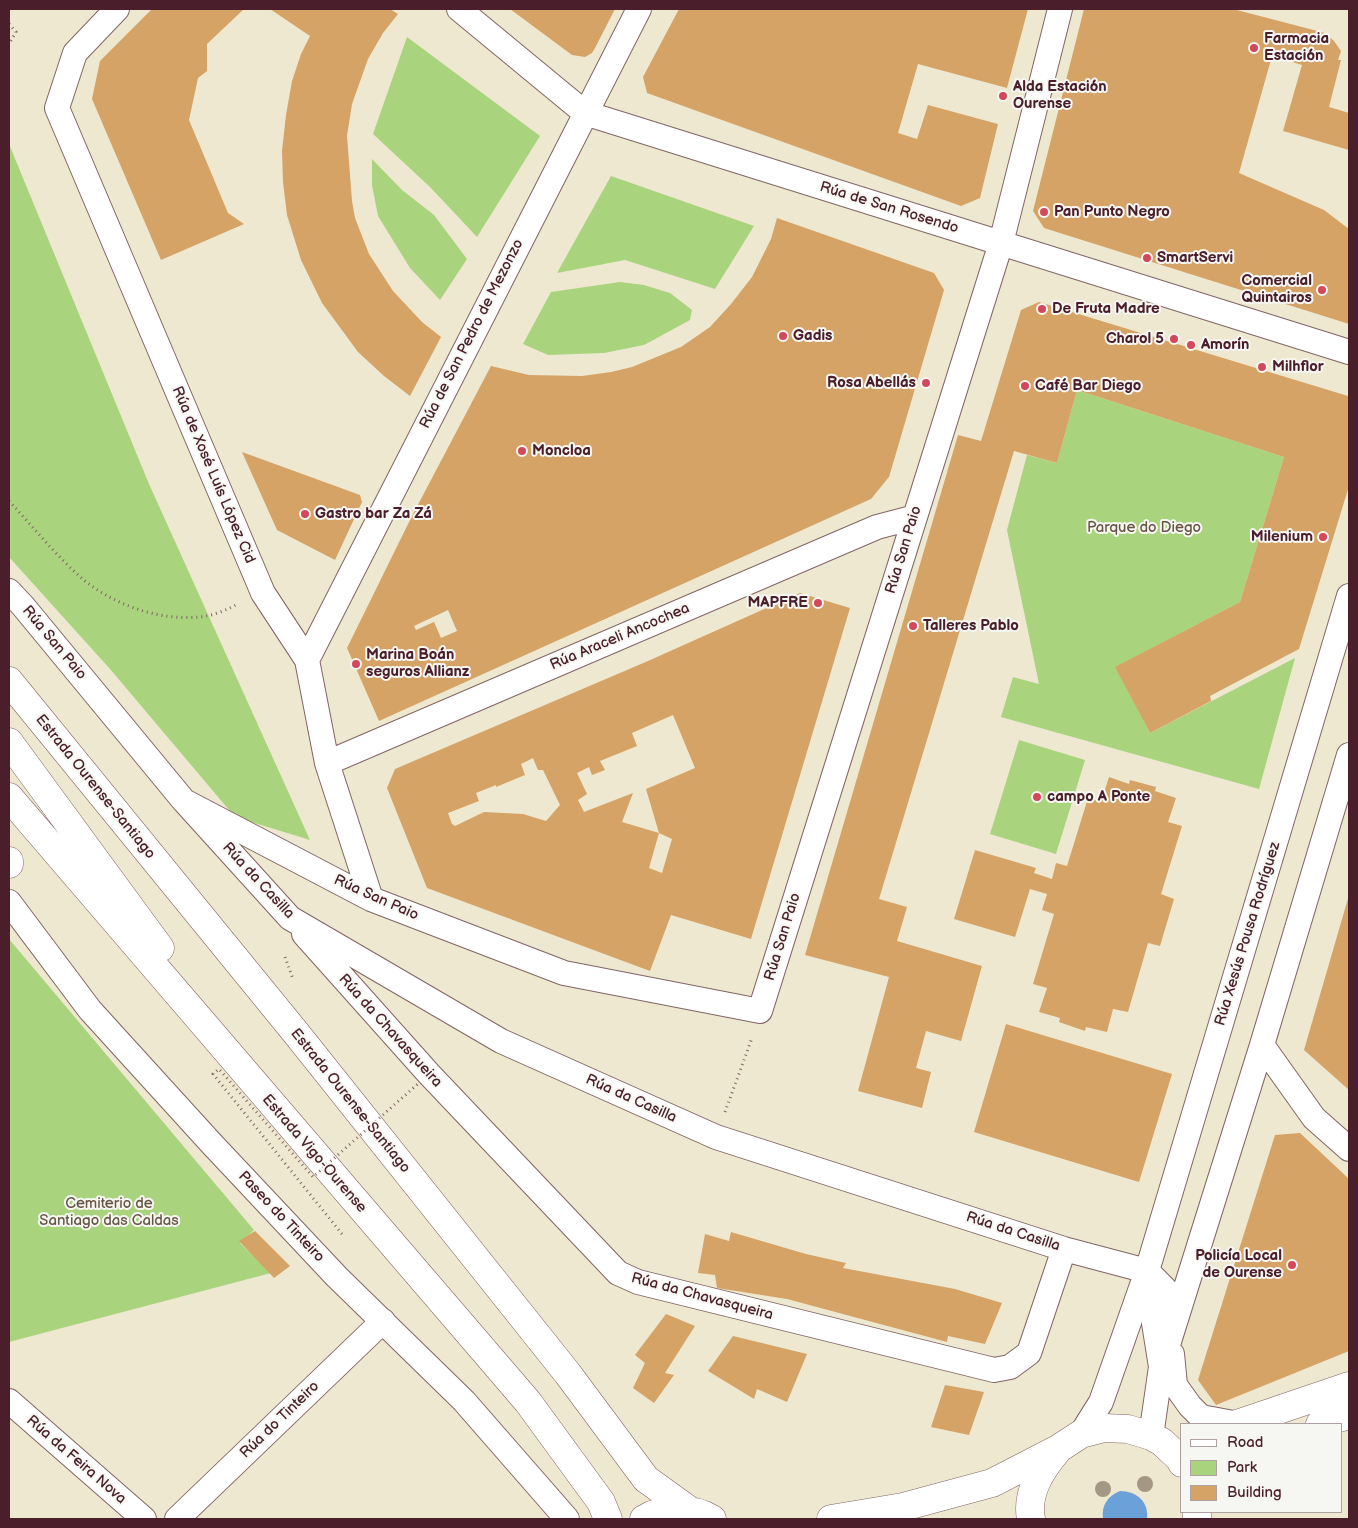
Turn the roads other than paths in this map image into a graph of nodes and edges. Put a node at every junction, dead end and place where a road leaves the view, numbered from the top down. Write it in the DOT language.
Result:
graph roads {
  1 [pos="117,9"];
  2 [pos="459,9"];
  3 [pos="639,9"];
  4 [pos="1060,9"];
  5 [pos="585,113"];
  6 [pos="1001,243"];
  7 [pos="1349,352"];
  8 [pos="915,517"];
  9 [pos="9,591"];
  10 [pos="1349,596"];
  11 [pos="307,660"];
  12 [pos="10,683"];
  13 [pos="9,742"];
  14 [pos="1349,755"];
  15 [pos="327,763"];
  16 [pos="9,797"];
  17 [pos="184,801"];
  18 [pos="371,899"];
  19 [pos="9,902"];
  20 [pos="290,918"];
  21 [pos="1262,1045"];
  22 [pos="308,1148"];
  23 [pos="1349,1149"];
  24 [pos="1064,1249"];
  25 [pos="1147,1271"];
  26 [pos="383,1321"];
  27 [pos="1171,1336"];
  28 [pos="1161,1367"];
  29 [pos="1349,1386"];
  30 [pos="9,1401"];
  31 [pos="1349,1415"];
  32 [pos="1233,1423"];
  33 [pos="1241,1423"];
  34 [pos="1323,1423"];
  35 [pos="1081,1434"];
  36 [pos="1165,1439"];
  37 [pos="1058,1449"];
  38 [pos="1180,1460"];
  39 [pos="700,1515"];
  40 [pos="144,1519"];
  41 [pos="177,1519"];
  42 [pos="568,1519"];
  43 [pos="608,1519"];
  44 [pos="644,1519"];
  45 [pos="831,1519"];
  46 [pos="1031,1519"];
  1 -- 11 [label="street, Rúa de Xosé Luís López Cid"];
  2 -- 5 [label="street, Rúa de San Rosendo"];
  3 -- 5 [label="street, Rúa de San Pedro de Mezonzo"];
  4 -- 6 [label="street, Rúa San Paio"];
  5 -- 6 [label="street, Rúa de San Rosendo"];
  5 -- 11 [label="street, Rúa de San Pedro de Mezonzo"];
  6 -- 7 [label="street, Rúa de San Rosendo"];
  6 -- 8 [label="street, Rúa San Paio"];
  8 -- 15 [label="street, Rúa Araceli Ancochea"];
  8 -- 18 [label="street, Rúa San Paio"];
  9 -- 17 [label="street, Rúa San Paio"];
  10 -- 25 [label="street, Rúa Xesús Pousa Rodríguez"];
  11 -- 15 [label="street, Rúa de Xosé Luís López Cid"];
  12 -- 39 [label="highway, Estrada Ourense-Santiago"];
  13 -- 22 [label="highway"];
  14 -- 21 [label="street"];
  15 -- 18 [label="street, Rúa de Xosé Luís López Cid"];
  16 -- 22 [label="highway, Estrada Vigo-Ourense"];
  17 -- 18 [label="street, Rúa San Paio"];
  17 -- 20 [label="street, Rúa da Casilla"];
  19 -- 26 [label="street, Paseo do Tinteiro"];
  20 -- 24 [label="street, Rúa da Casilla"];
  20 -- 24 [label="street, Rúa da Chavasqueira"];
  21 -- 23 [label="street"];
  21 -- 27 [label="street"];
  22 -- 43 [label="highway, Estrada Vigo-Ourense"];
  24 -- 25 [label="street, Rúa da Casilla"];
  25 -- 28 [label="street"];
  25 -- 35 [label="street, Rúa Xesús Pousa Rodríguez"];
  26 -- 41 [label="street, Rúa do Tinteiro"];
  26 -- 42 [label="street, Paseo do Tinteiro"];
  27 -- 28 [label="street"];
  27 -- 32 [label="street"];
  28 -- 36 [label="street"];
  29 -- 33 [label="highway"];
  30 -- 40 [label="street, Rúa da Feira Nova"];
  31 -- 34 [label="highway"];
  35 -- 36 [label="highway"];
  35 -- 37 [label="highway"];
  36 -- 38 [label="highway"];
  37 -- 45 [label="highway"];
  37 -- 46 [label="highway"];
  39 -- 44 [label="highway"];
}
